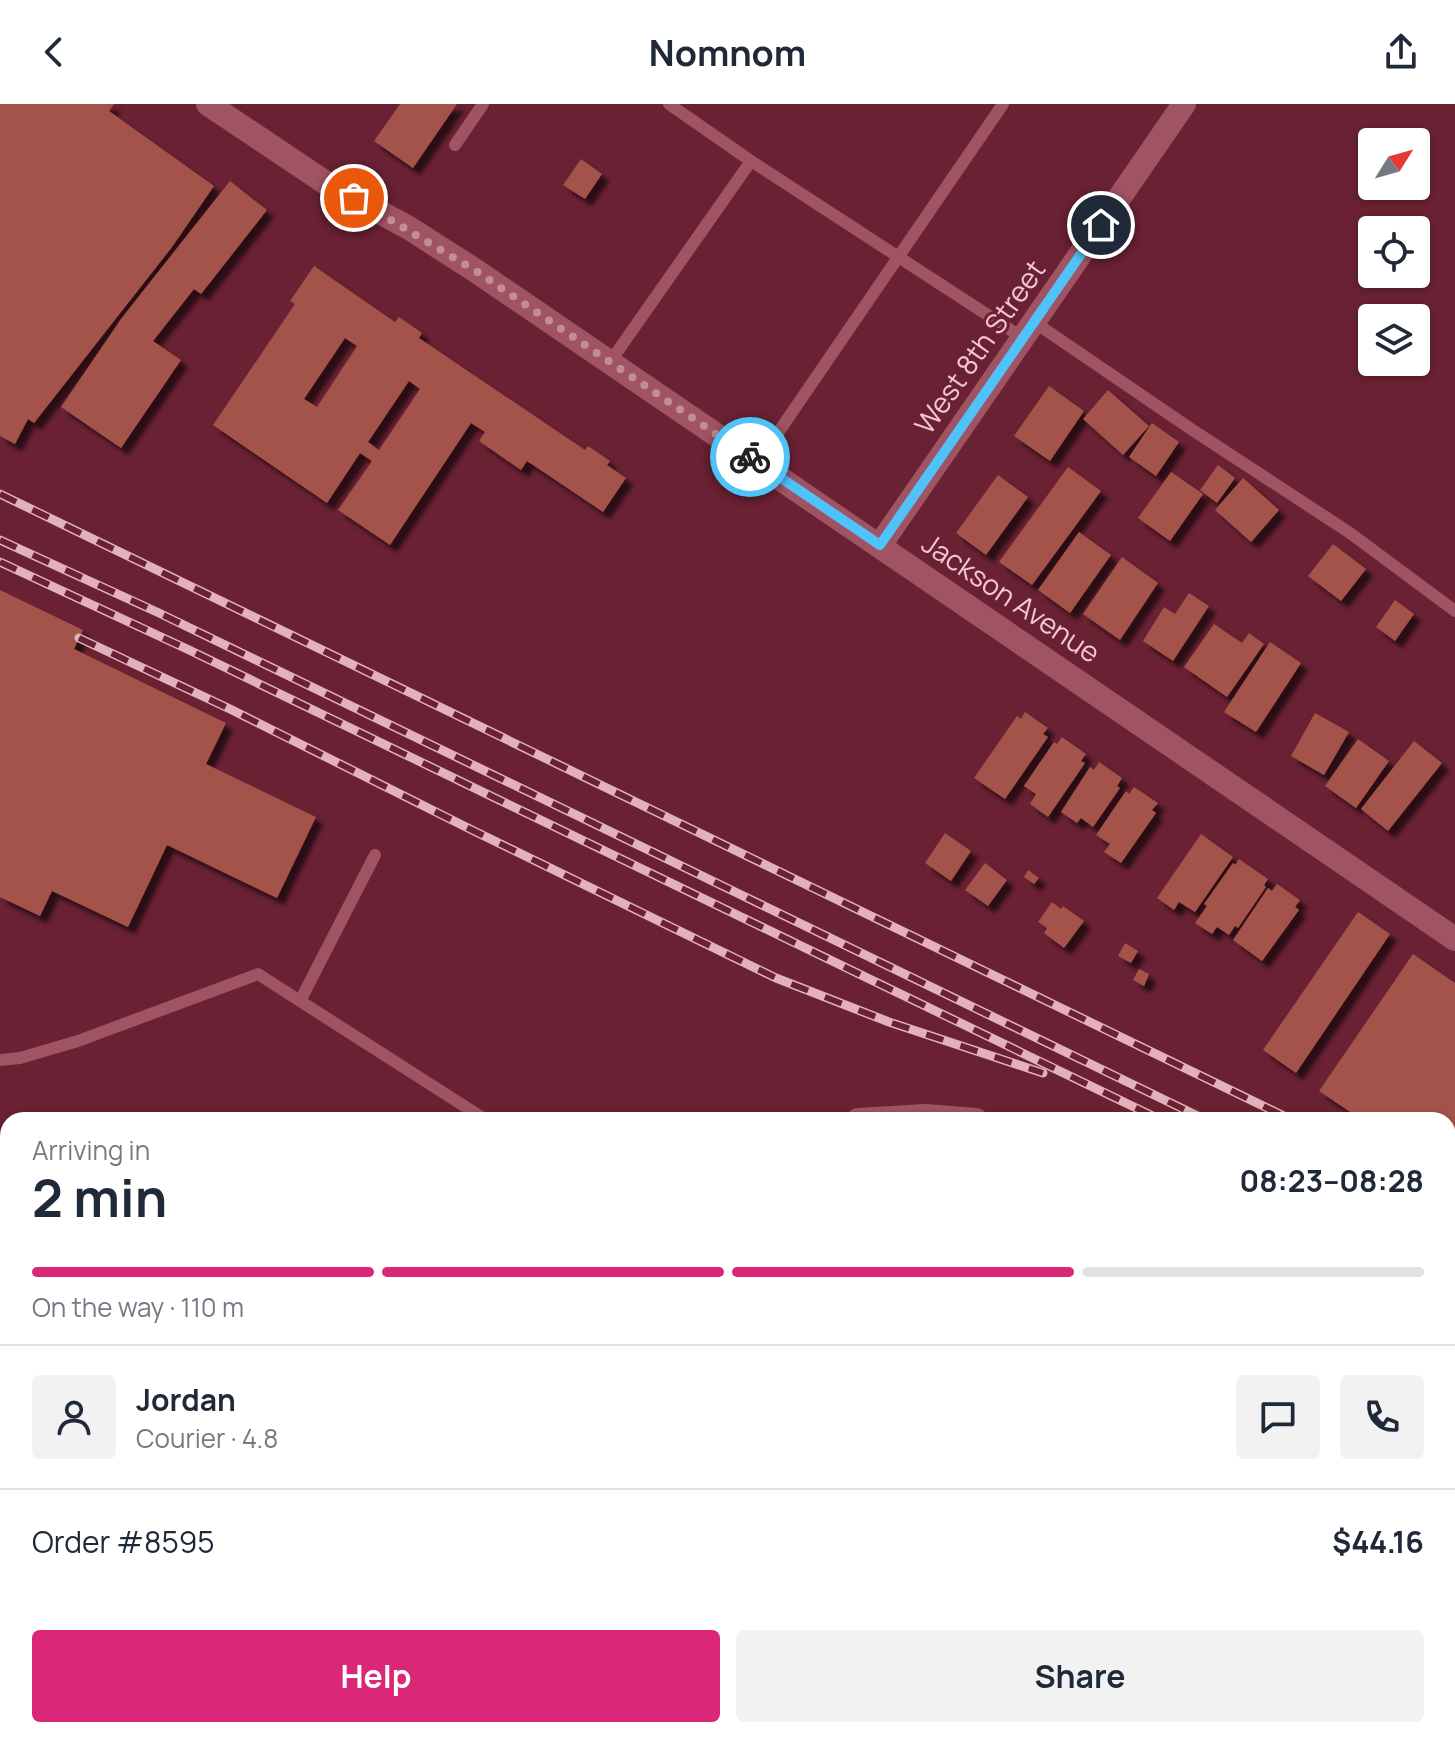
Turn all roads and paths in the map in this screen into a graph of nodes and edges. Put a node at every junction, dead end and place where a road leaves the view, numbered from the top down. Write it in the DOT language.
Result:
graph roads {
  1 [pos="208,104"];
  2 [pos="483,104"];
  3 [pos="669,104"];
  4 [pos="1003,104"];
  5 [pos="1184,104"];
  6 [pos="455,145"];
  7 [pos="751,161"];
  8 [pos="899,256"];
  9 [pos="1029,330"];
  10 [pos="610,362"];
  11 [pos="758,462"];
  12 [pos="880,545"];
  13 [pos="1455,611"];
  14 [pos="375,855"];
  15 [pos="1455,939"];
  16 [pos="300,1001"];
  17 [pos="0,1060"];
  18 [pos="473,1112"];
  1 -- 10 [label="street, Jackson Avenue"];
  2 -- 6 [label="lane"];
  3 -- 7 [label="lane"];
  4 -- 8 [label="lane"];
  5 -- 9 [label="street, West 8th Street"];
  7 -- 8 [label="lane"];
  7 -- 10 [label="lane"];
  8 -- 9 [label="lane"];
  8 -- 11 [label="lane"];
  9 -- 12 [label="street, West 8th Street"];
  9 -- 13 [label="lane"];
  10 -- 11 [label="street, Jackson Avenue"];
  11 -- 12 [label="street, Jackson Avenue"];
  12 -- 15 [label="street, Jackson Avenue"];
  14 -- 16 [label="lane"];
  16 -- 17 [label="lane"];
  16 -- 18 [label="lane"];
}
